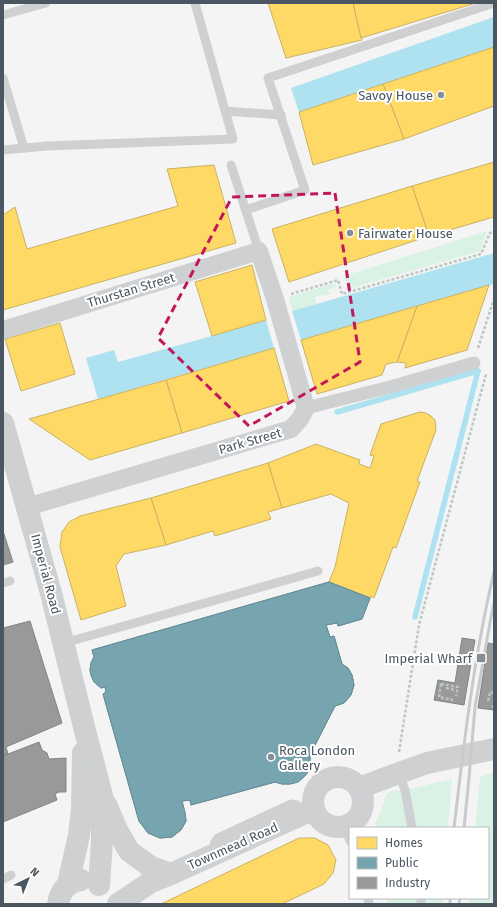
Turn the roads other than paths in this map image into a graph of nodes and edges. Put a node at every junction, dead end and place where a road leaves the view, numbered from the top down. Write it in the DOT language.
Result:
graph roads {
  1 [pos="46,3"];
  2 [pos="194,3"];
  3 [pos="494,3"];
  4 [pos="3,15"];
  5 [pos="3,78"];
  6 [pos="225,111"];
  7 [pos="281,115"];
  8 [pos="24,148"];
  9 [pos="3,150"];
  10 [pos="231,165"];
  11 [pos="246,210"];
  12 [pos="259,251"];
  13 [pos="3,330"];
  14 [pos="474,363"];
  15 [pos="306,408"];
  16 [pos="3,423"];
  17 [pos="27,507"];
  18 [pos="318,571"];
  19 [pos="64,643"];
  20 [pos="84,727"];
  21 [pos="494,748"];
  22 [pos="399,763"];
  23 [pos="359,788"];
  24 [pos="102,795"];
  25 [pos="308,812"];
  26 [pos="350,827"];
  27 [pos="412,827"];
  28 [pos="347,833"];
  29 [pos="161,878"];
  30 [pos="68,884"];
  31 [pos="103,893"];
  32 [pos="58,904"];
  33 [pos="118,904"];
  1 -- 4 [label="lane"];
  2 -- 6 [label="lane"];
  3 -- 7 [label="lane"];
  5 -- 8 [label="lane"];
  6 -- 7 [label="lane"];
  6 -- 8 [label="lane"];
  7 -- 11 [label="lane"];
  8 -- 9 [label="lane"];
  10 -- 11 [label="lane"];
  11 -- 12 [label="lane"];
  12 -- 13 [label="street, Thurstan Street"];
  12 -- 15 [label="street"];
  14 -- 15 [label="street"];
  15 -- 17 [label="street, Park Street"];
  16 -- 17 [label="street, Imperial Road"];
  17 -- 19 [label="street, Imperial Road"];
  18 -- 19 [label="lane"];
  19 -- 20 [label="street, Imperial Road"];
  20 -- 24 [label="street, Imperial Road"];
  20 -- 30 [label="street, Imperial Road"];
  21 -- 22 [label="street"];
  22 -- 23 [label="street"];
  22 -- 27 [label="lane"];
  23 -- 25 [label="street"];
  23 -- 26 [label="street"];
  24 -- 29 [label="street"];
  24 -- 31 [label="street, Imperial Road"];
  25 -- 28 [label="street"];
  25 -- 29 [label="street, Townmead Road"];
  29 -- 31 [label="street, Townmead Road"];
  29 -- 33 [label="street, Townmead Road"];
  30 -- 31 [label="street, Townmead Road"];
  30 -- 32 [label="street"];
}
